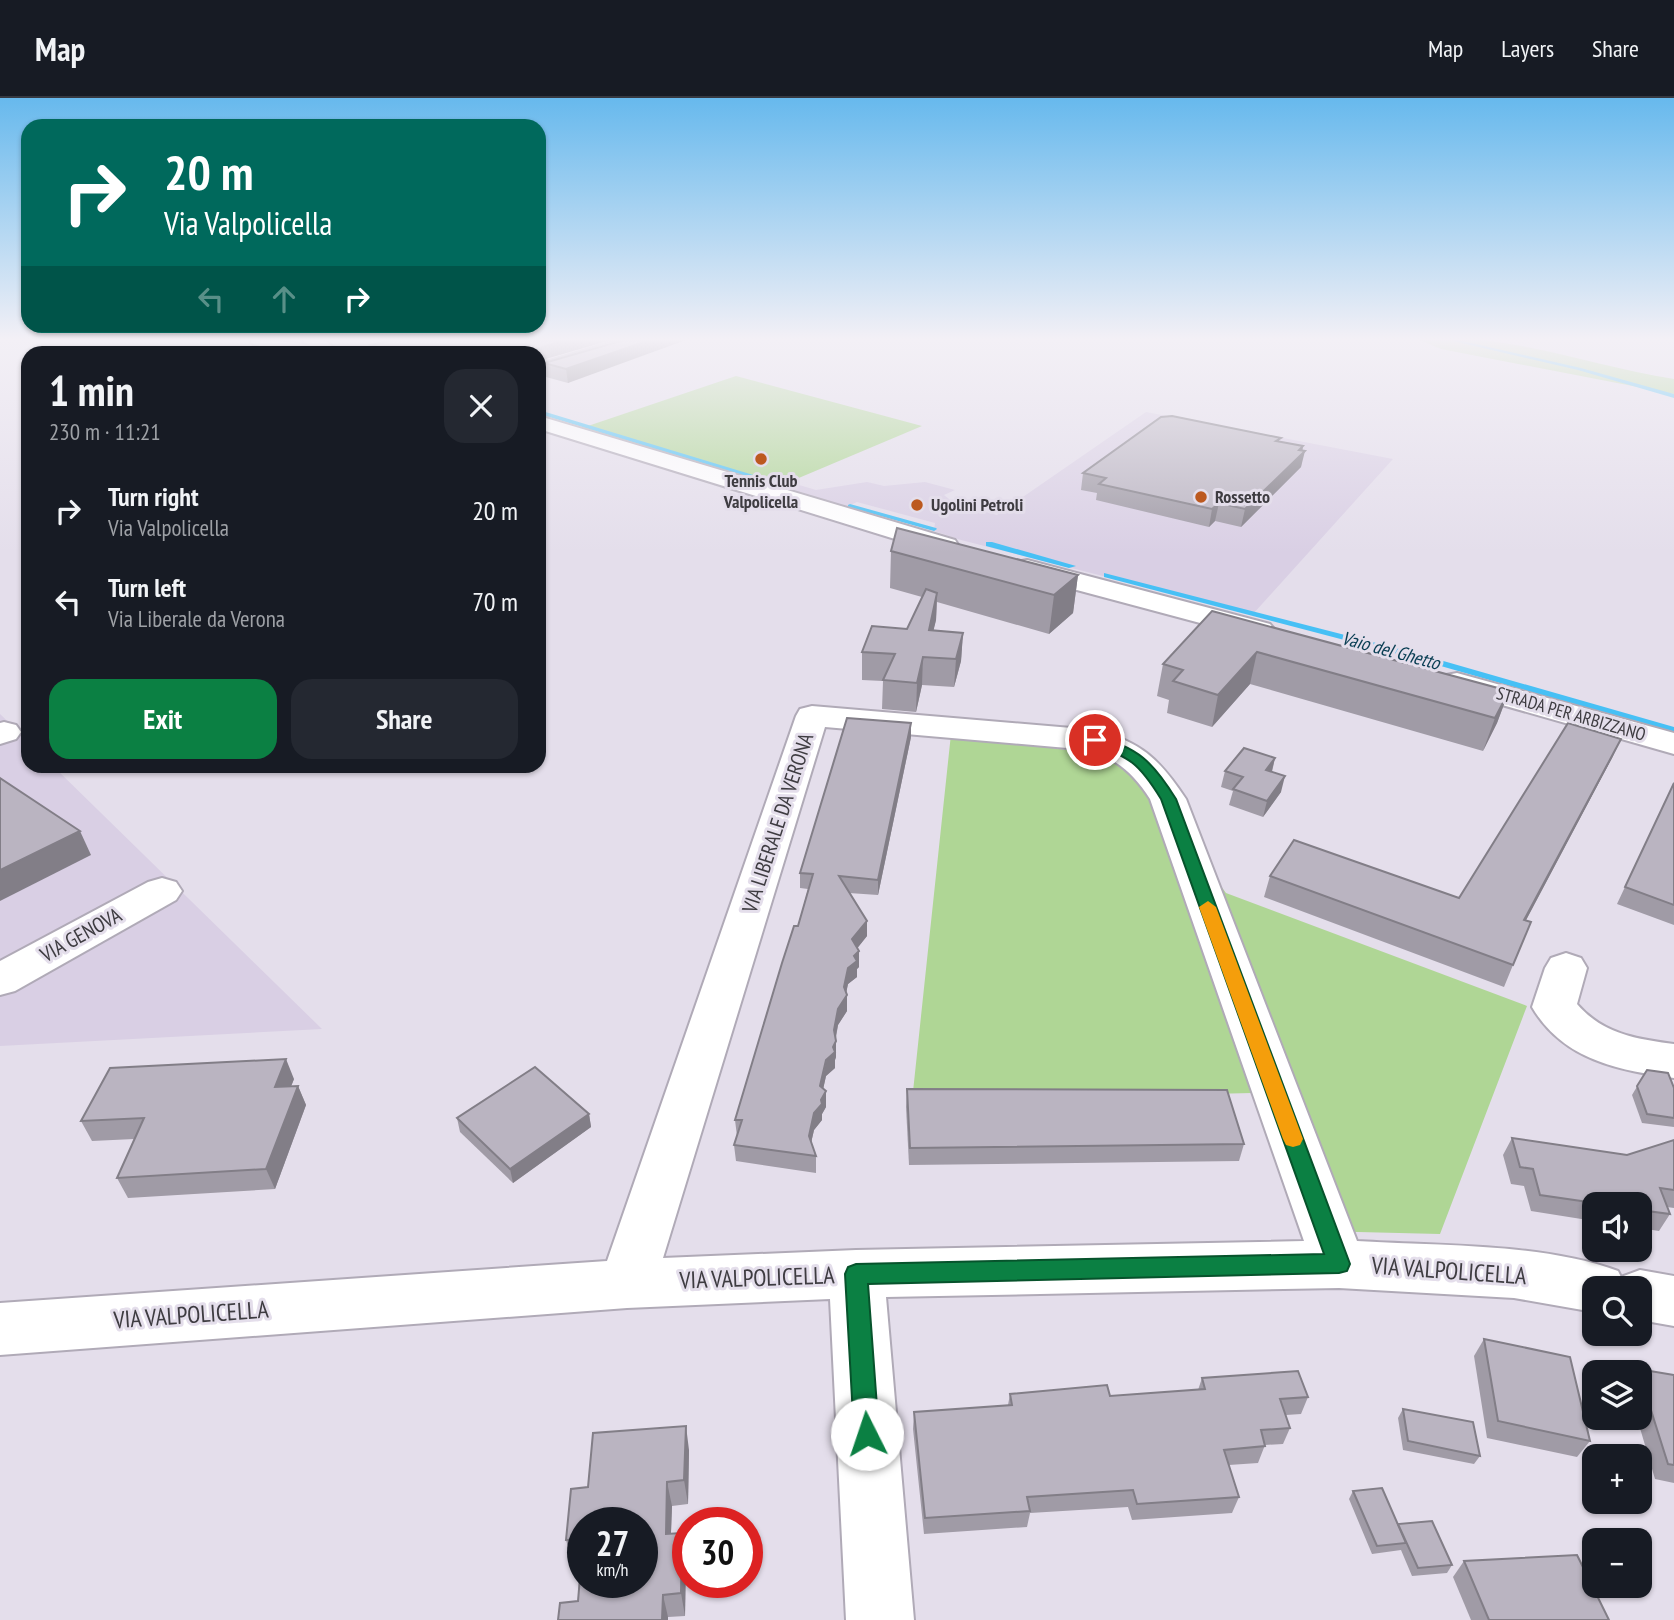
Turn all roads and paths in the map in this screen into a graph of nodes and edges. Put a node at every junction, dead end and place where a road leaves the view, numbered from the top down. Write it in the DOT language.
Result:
graph roads {
  1 [pos="546,424"];
  2 [pos="1283,636"];
  3 [pos="1431,675"];
  4 [pos="1674,744"];
  5 [pos="162,891"];
  6 [pos="1566,968"];
  7 [pos="0,980"];
  8 [pos="1674,1061"];
  9 [pos="1339,1264"];
  10 [pos="856,1274"];
  11 [pos="627,1284"];
  12 [pos="1582,1285"];
  13 [pos="1652,1297"];
  14 [pos="1674,1301"];
  15 [pos="0,1329"];
  16 [pos="880,1620"];
  1 -- 2 [label="street"];
  3 -- 4 [label="street, STRADA PER ARBIZZANO"];
  5 -- 7 [label="street, VIA GENOVA"];
  6 -- 8 [label="street"];
  9 -- 10 [label="street, VIA VALPOLICELLA"];
  9 -- 11 [label="street, VIA LIBERALE DA VERONA"];
  9 -- 12 [label="street, VIA VALPOLICELLA"];
  10 -- 11 [label="street, VIA VALPOLICELLA"];
  10 -- 16 [label="street"];
  11 -- 15 [label="street, VIA VALPOLICELLA"];
  13 -- 14 [label="street"];
}
